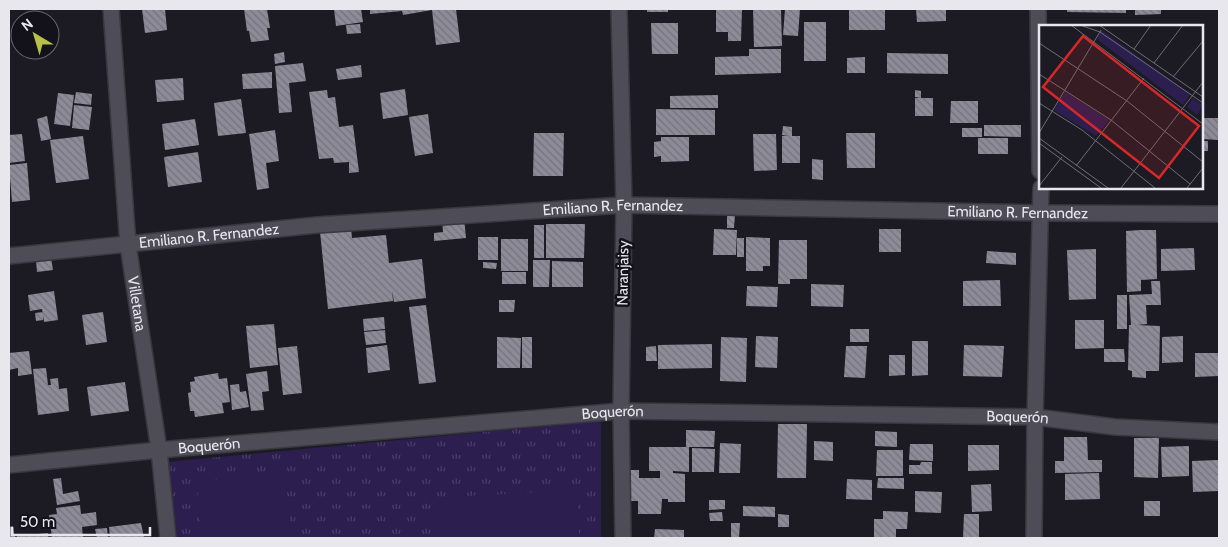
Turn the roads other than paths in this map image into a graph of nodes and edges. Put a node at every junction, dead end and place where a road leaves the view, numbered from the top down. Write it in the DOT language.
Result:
graph roads {
  1 [pos="111,9"];
  2 [pos="619,9"];
  3 [pos="1038,9"];
  4 [pos="1039,90"];
  5 [pos="1041,189"];
  6 [pos="624,205"];
  7 [pos="1041,213"];
  8 [pos="1219,214"];
  9 [pos="128,245"];
  10 [pos="9,256"];
  11 [pos="621,411"];
  12 [pos="1035,417"];
  13 [pos="1219,432"];
  14 [pos="159,450"];
  15 [pos="9,465"];
  16 [pos="168,538"];
  17 [pos="623,538"];
  18 [pos="1034,538"];
  1 -- 9 [label="street, Villetana"];
  2 -- 6 [label="street, Naranjaisy"];
  3 -- 4 [label="street"];
  5 -- 7 [label="street"];
  6 -- 7 [label="street, Emiliano R. Fernandez"];
  6 -- 9 [label="street, Emiliano R. Fernandez"];
  6 -- 11 [label="street, Naranjaisy"];
  7 -- 8 [label="street, Emiliano R. Fernandez"];
  7 -- 12 [label="street"];
  9 -- 10 [label="street, Emiliano R. Fernandez"];
  9 -- 14 [label="street, Villetana"];
  11 -- 12 [label="street, Boquerón"];
  11 -- 14 [label="street, Boquerón"];
  11 -- 17 [label="street, Naranjaisy"];
  12 -- 13 [label="street, Boquerón"];
  12 -- 18 [label="street"];
  14 -- 15 [label="street, Boquerón"];
  14 -- 16 [label="street, Villetana"];
}
